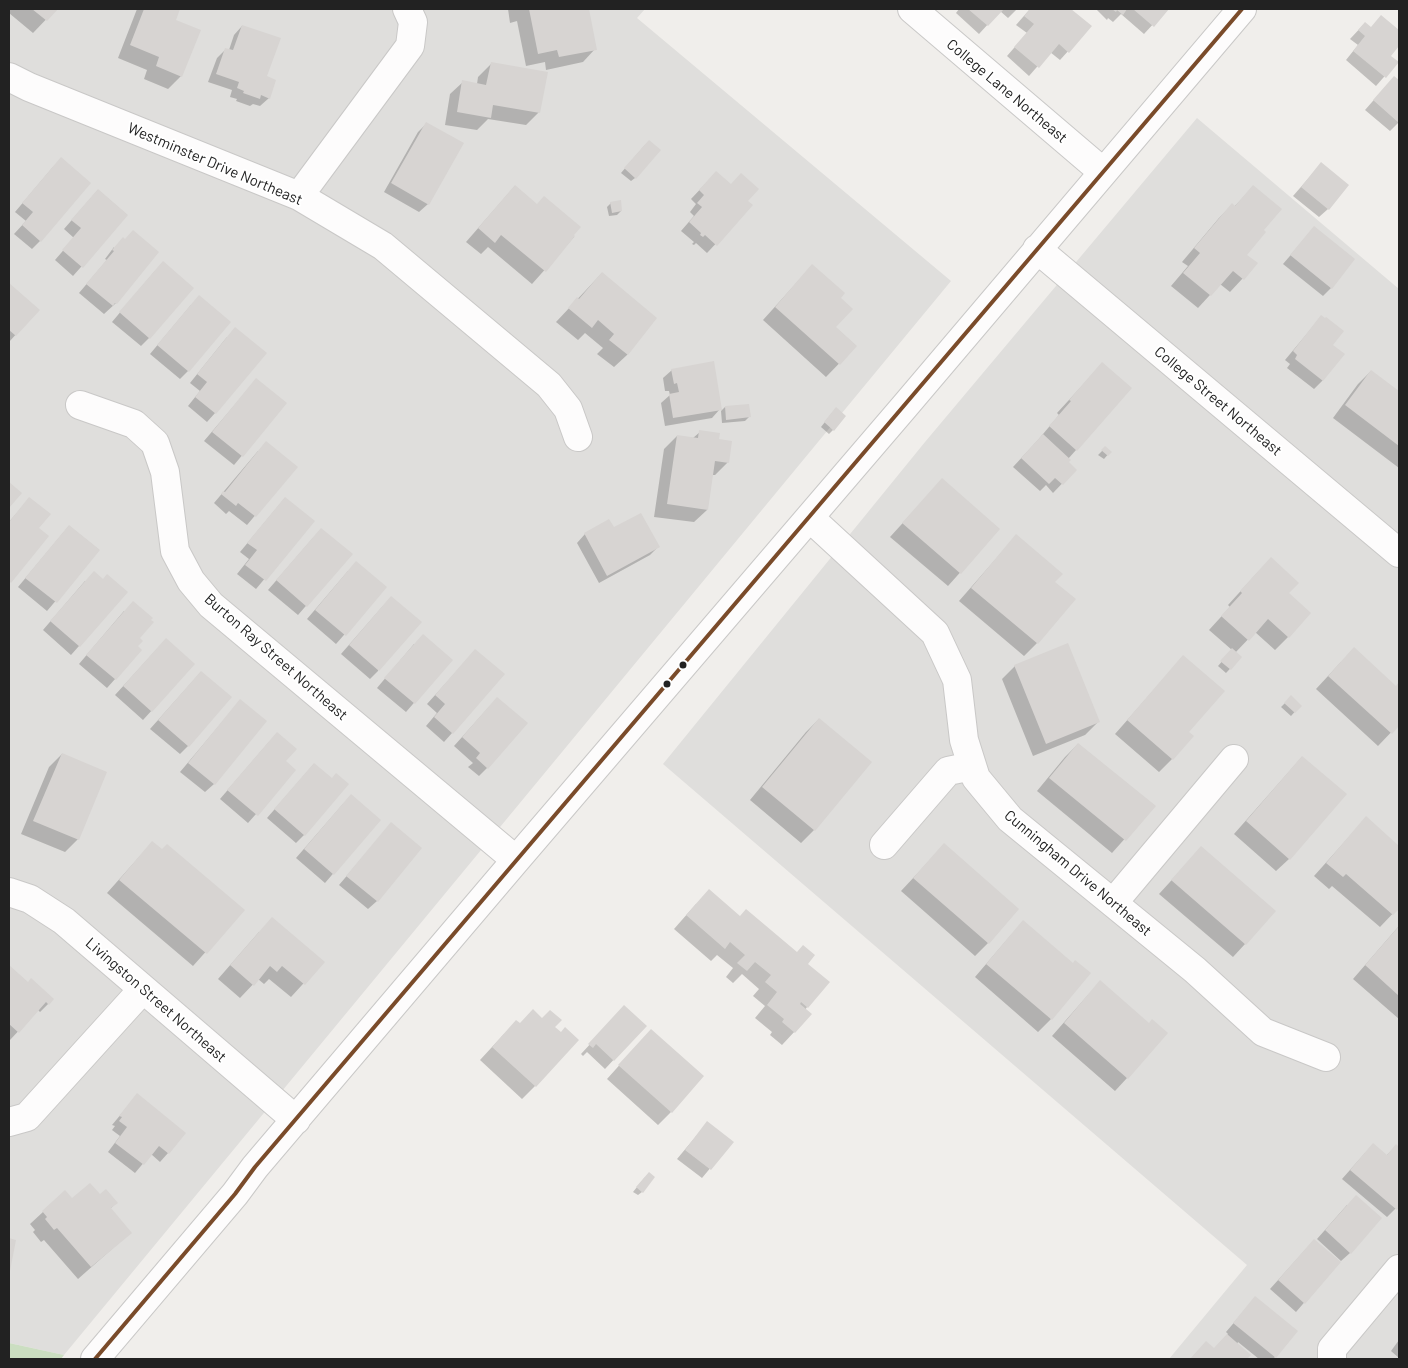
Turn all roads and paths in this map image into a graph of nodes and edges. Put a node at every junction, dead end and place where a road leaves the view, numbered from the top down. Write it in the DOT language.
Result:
graph roads {
  1 [pos="407,9"];
  2 [pos="912,9"];
  3 [pos="1242,9"];
  4 [pos="9,77"];
  5 [pos="1103,172"];
  6 [pos="299,196"];
  7 [pos="1037,249"];
  8 [pos="80,405"];
  9 [pos="578,437"];
  10 [pos="810,518"];
  11 [pos="1399,552"];
  12 [pos="1234,760"];
  13 [pos="972,766"];
  14 [pos="884,845"];
  15 [pos="516,860"];
  16 [pos="9,892"];
  17 [pos="1113,903"];
  18 [pos="143,989"];
  19 [pos="1326,1057"];
  20 [pos="296,1120"];
  21 [pos="9,1122"];
  22 [pos="1399,1269"];
  23 [pos="95,1359"];
  24 [pos="1332,1359"];
  1 -- 6 [label="street"];
  2 -- 5 [label="street, College Lane Northeast"];
  3 -- 5 [label="street"];
  4 -- 6 [label="street, Westminster Drive Northeast"];
  5 -- 7 [label="street"];
  6 -- 9 [label="street, Westminster Drive Northeast"];
  7 -- 10 [label="street"];
  7 -- 11 [label="street, College Street Northeast"];
  8 -- 15 [label="street, Burton Ray Street Northeast"];
  10 -- 13 [label="street, Cunningham Drive Northeast"];
  10 -- 15 [label="street"];
  12 -- 17 [label="street"];
  13 -- 14 [label="street"];
  13 -- 17 [label="street, Cunningham Drive Northeast"];
  15 -- 20 [label="street"];
  16 -- 18 [label="street, Livingston Street Northeast"];
  17 -- 19 [label="street, Cunningham Drive Northeast"];
  18 -- 20 [label="street, Livingston Street Northeast"];
  18 -- 21 [label="street"];
  20 -- 23 [label="street"];
  22 -- 24 [label="street"];
}
